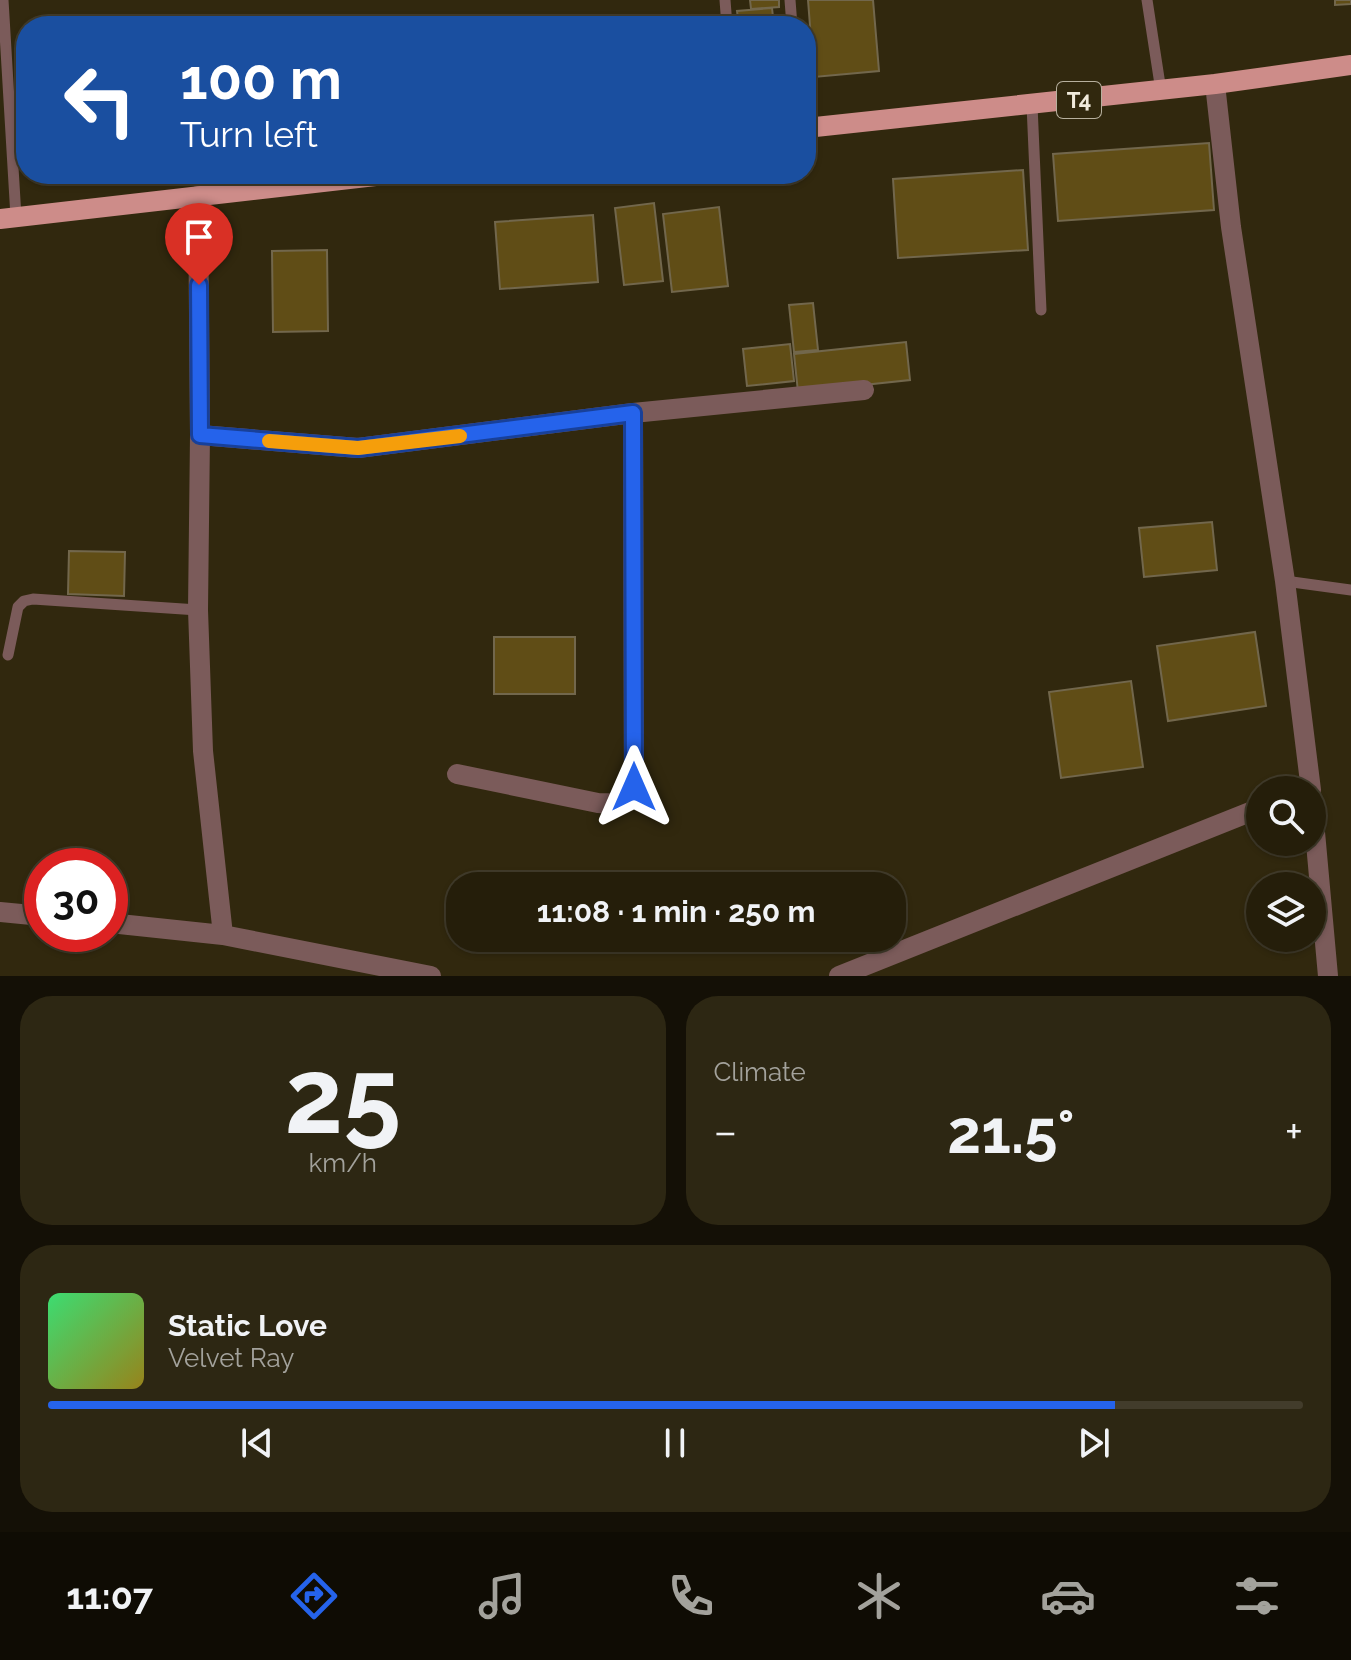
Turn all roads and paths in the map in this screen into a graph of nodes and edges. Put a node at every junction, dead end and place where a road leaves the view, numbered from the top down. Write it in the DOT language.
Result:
graph roads {
  1 [pos="3,0"];
  2 [pos="1147,0"];
  3 [pos="1351,65"];
  4 [pos="1215,84"];
  5 [pos="1161,91"];
  6 [pos="1032,105"];
  7 [pos="816,127"];
  8 [pos="304,184"];
  9 [pos="198,196"];
  10 [pos="8,218"];
  11 [pos="1041,310"];
  12 [pos="864,390"];
  13 [pos="633,413"];
  14 [pos="200,435"];
  15 [pos="1285,581"];
  16 [pos="1351,590"];
  17 [pos="198,610"];
  18 [pos="8,655"];
  19 [pos="457,774"];
  20 [pos="1308,776"];
  21 [pos="1246,814"];
  22 [pos="1316,856"];
  23 [pos="0,912"];
  24 [pos="24,914"];
  25 [pos="128,925"];
  26 [pos="223,935"];
  27 [pos="431,976"];
  28 [pos="839,976"];
  29 [pos="1328,976"];
  1 -- 10 [label="lane"];
  2 -- 5 [label="lane"];
  3 -- 4 [label="main road, T4"];
  4 -- 5 [label="main road, T4"];
  4 -- 15 [label="street"];
  5 -- 6 [label="main road, T4"];
  6 -- 7 [label="main road, T4"];
  6 -- 11 [label="lane"];
  8 -- 9 [label="main road"];
  9 -- 10 [label="main road"];
  9 -- 14 [label="street"];
  12 -- 13 [label="street"];
  13 -- 14 [label="street"];
  13 -- 19 [label="street"];
  14 -- 17 [label="street"];
  15 -- 16 [label="lane"];
  15 -- 20 [label="street"];
  17 -- 18 [label="lane"];
  17 -- 26 [label="street"];
  21 -- 28 [label="street"];
  22 -- 29 [label="street"];
  23 -- 24 [label="street"];
  25 -- 26 [label="street"];
  26 -- 27 [label="street"];
}
